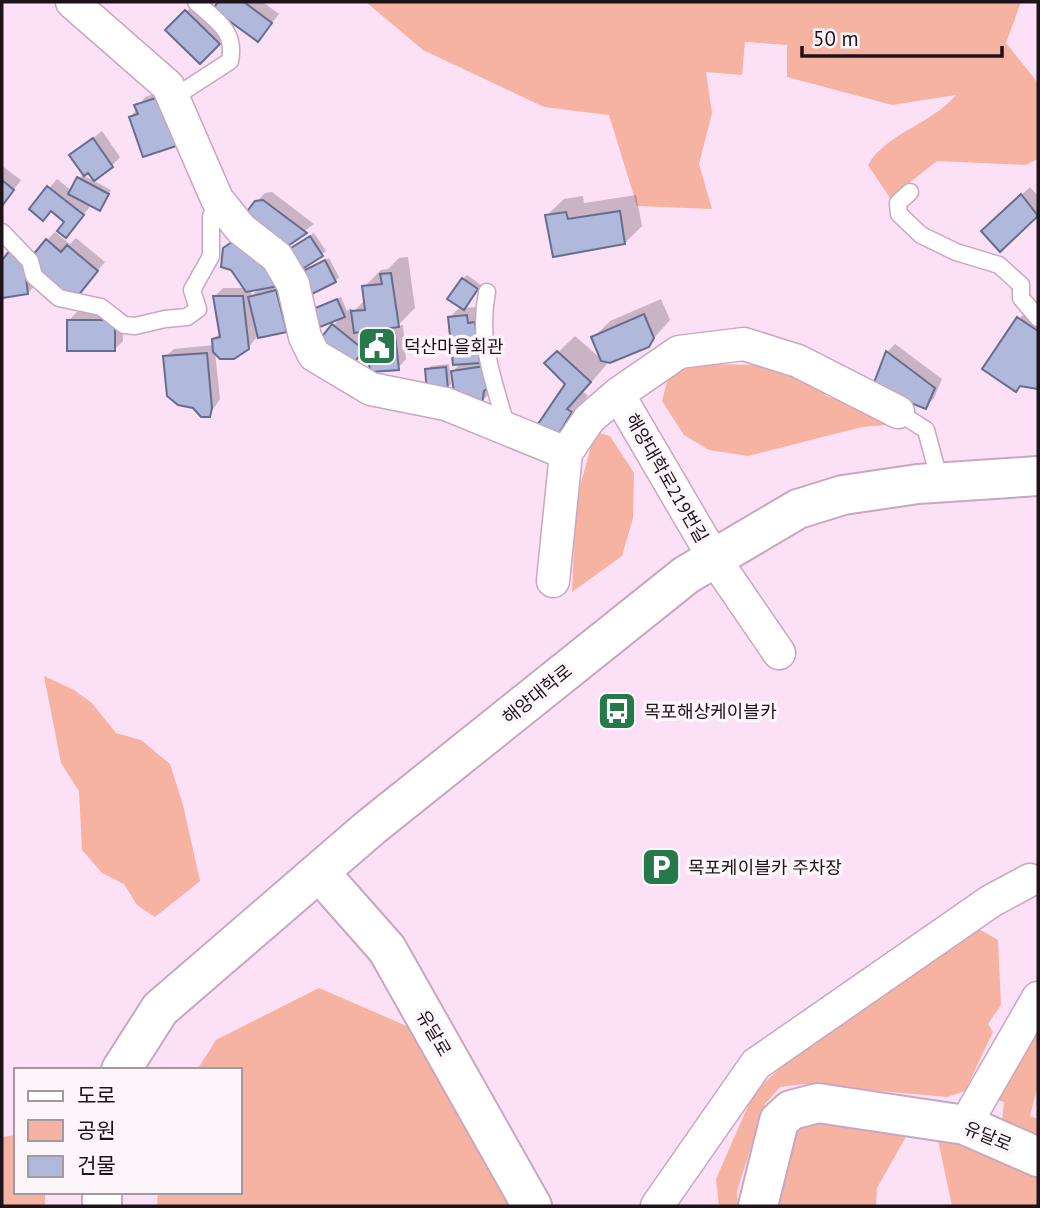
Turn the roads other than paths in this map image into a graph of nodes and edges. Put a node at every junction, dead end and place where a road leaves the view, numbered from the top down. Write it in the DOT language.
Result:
graph roads {
  1 [pos="72,2"];
  2 [pos="196,2"];
  3 [pos="173,98"];
  4 [pos="910,192"];
  5 [pos="217,199"];
  6 [pos="2,232"];
  7 [pos="487,292"];
  8 [pos="1038,318"];
  9 [pos="618,394"];
  10 [pos="898,412"];
  11 [pos="507,429"];
  12 [pos="566,453"];
  13 [pos="1038,476"];
  14 [pos="940,482"];
  15 [pos="714,558"];
  16 [pos="553,581"];
  17 [pos="779,653"];
  18 [pos="318,872"];
  19 [pos="1030,880"];
  20 [pos="1038,998"];
  21 [pos="122,1068"];
  22 [pos="965,1125"];
  23 [pos="1038,1157"];
  24 [pos="532,1206"];
  25 [pos="657,1206"];
  26 [pos="758,1206"];
  1 -- 3 [label="street"];
  2 -- 3 [label="lane"];
  3 -- 5 [label="street"];
  4 -- 8 [label="lane"];
  5 -- 6 [label="lane"];
  5 -- 11 [label="street"];
  7 -- 11 [label="lane"];
  9 -- 10 [label="street"];
  9 -- 12 [label="street, 해양대학로219번길"];
  9 -- 15 [label="street, 해양대학로219번길"];
  10 -- 14 [label="lane"];
  11 -- 12 [label="street"];
  12 -- 16 [label="street"];
  13 -- 14 [label="street, 해양대학로"];
  14 -- 15 [label="street, 해양대학로"];
  15 -- 17 [label="street, 해양대학로219번길"];
  15 -- 18 [label="street, 해양대학로"];
  18 -- 21 [label="street, 해양대학로"];
  18 -- 24 [label="street, 유달로"];
  19 -- 25 [label="street"];
  20 -- 22 [label="street"];
  22 -- 23 [label="street, 유달로"];
  22 -- 26 [label="street, 유달로"];
}
